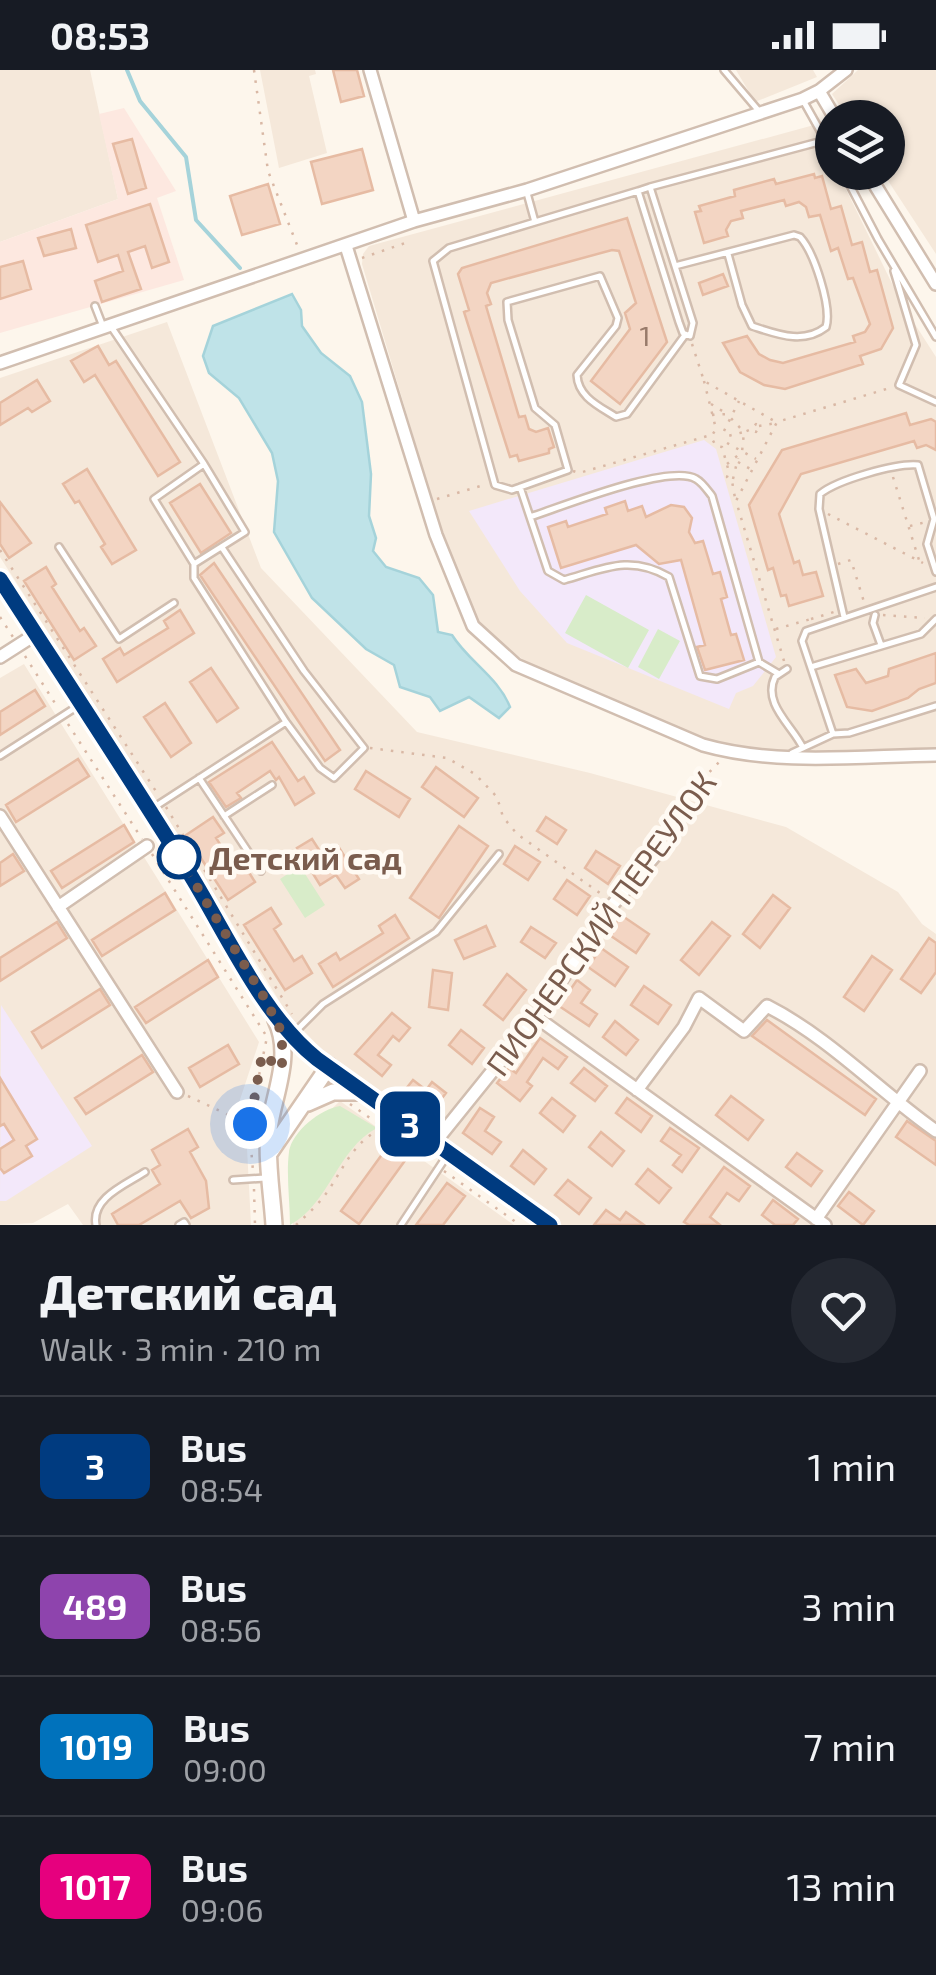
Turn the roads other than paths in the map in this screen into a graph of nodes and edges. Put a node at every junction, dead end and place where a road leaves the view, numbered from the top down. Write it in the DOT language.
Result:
graph roads {
  1 [pos="370,70"];
  2 [pos="724,70"];
  3 [pos="824,70"];
  4 [pos="846,70"];
  5 [pos="832,82"];
  6 [pos="820,91"];
  7 [pos="803,99"];
  8 [pos="825,100"];
  9 [pos="760,112"];
  10 [pos="815,120"];
  11 [pos="815,143"];
  12 [pos="650,187"];
  13 [pos="526,190"];
  14 [pos="853,190"];
  15 [pos="878,190"];
  16 [pos="638,191"];
  17 [pos="414,221"];
  18 [pos="534,222"];
  19 [pos="346,246"];
  20 [pos="728,254"];
  21 [pos="891,261"];
  22 [pos="676,266"];
  23 [pos="936,284"];
  24 [pos="95,306"];
  25 [pos="106,326"];
  26 [pos="687,335"];
  27 [pos="936,337"];
  28 [pos="0,363"];
  29 [pos="936,402"];
  30 [pos="204,464"];
  31 [pos="520,487"];
  32 [pos="530,516"];
  33 [pos="934,519"];
  34 [pos="60,547"];
  35 [pos="222,548"];
  36 [pos="194,564"];
  37 [pos="935,569"];
  38 [pos="0,579"];
  39 [pos="936,587"];
  40 [pos="174,603"];
  41 [pos="874,615"];
  42 [pos="844,617"];
  43 [pos="936,619"];
  44 [pos="36,634"];
  45 [pos="881,646"];
  46 [pos="0,658"];
  47 [pos="759,662"];
  48 [pos="811,667"];
  49 [pos="787,669"];
  50 [pos="779,674"];
  51 [pos="81,704"];
  52 [pos="936,706"];
  53 [pos="286,722"];
  54 [pos="833,734"];
  55 [pos="804,748"];
  56 [pos="936,755"];
  57 [pos="0,756"];
  58 [pos="784,756"];
  59 [pos="199,778"];
  60 [pos="272,785"];
  61 [pos="156,806"];
  62 [pos="0,816"];
  63 [pos="224,816"];
  64 [pos="147,846"];
  65 [pos="658,852"];
  66 [pos="499,854"];
  67 [pos="261,872"];
  68 [pos="58,907"];
  69 [pos="271,995"];
  70 [pos="536,1017"];
  71 [pos="291,1034"];
  72 [pos="323,1063"];
  73 [pos="920,1071"];
  74 [pos="281,1075"];
  75 [pos="636,1090"];
  76 [pos="178,1092"];
  77 [pos="366,1092"];
  78 [pos="309,1101"];
  79 [pos="897,1104"];
  80 [pos="936,1131"];
  81 [pos="442,1146"];
  82 [pos="270,1152"];
  83 [pos="145,1172"];
  84 [pos="271,1177"];
  85 [pos="233,1180"];
  86 [pos="820,1222"];
  87 [pos="96,1225"];
  88 [pos="274,1225"];
  89 [pos="401,1225"];
  90 [pos="550,1225"];
  1 -- 17 [label="street"];
  2 -- 9 [label="lane"];
  3 -- 5 [label="street"];
  4 -- 5 [label="street"];
  5 -- 6 [label="street"];
  6 -- 7 [label="street"];
  6 -- 8 [label="street"];
  7 -- 9 [label="street"];
  7 -- 10 [label="lane"];
  9 -- 13 [label="street"];
  11 -- 12 [label="lane"];
  12 -- 16 [label="lane"];
  12 -- 22 [label="lane"];
  13 -- 17 [label="street"];
  13 -- 18 [label="lane"];
  14 -- 21 [label="lane"];
  15 -- 23 [label="street"];
  16 -- 18 [label="lane"];
  16 -- 26 [label="lane"];
  17 -- 19 [label="street"];
  18 -- 31 [label="lane"];
  19 -- 25 [label="street"];
  19 -- 58 [label="street"];
  20 -- 20 [label="lane"];
  20 -- 22 [label="lane"];
  21 -- 27 [label="lane"];
  21 -- 29 [label="lane"];
  22 -- 26 [label="lane"];
  24 -- 25 [label="lane"];
  25 -- 28 [label="street"];
  25 -- 30 [label="lane"];
  26 -- 31 [label="lane"];
  30 -- 35 [label="lane"];
  30 -- 36 [label="lane"];
  31 -- 32 [label="lane"];
  32 -- 47 [label="lane"];
  32 -- 47 [label="lane"];
  33 -- 37 [label="lane"];
  33 -- 42 [label="lane"];
  34 -- 40 [label="lane"];
  35 -- 36 [label="lane"];
  35 -- 53 [label="lane"];
  36 -- 53 [label="lane"];
  38 -- 44 [label="main road"];
  39 -- 42 [label="lane"];
  41 -- 45 [label="lane"];
  42 -- 48 [label="lane"];
  43 -- 45 [label="lane"];
  44 -- 46 [label="street"];
  44 -- 51 [label="main road"];
  45 -- 48 [label="lane"];
  47 -- 50 [label="lane"];
  48 -- 54 [label="lane"];
  49 -- 50 [label="lane"];
  50 -- 55 [label="lane"];
  51 -- 57 [label="lane"];
  51 -- 61 [label="main road"];
  52 -- 54 [label="lane"];
  53 -- 59 [label="lane"];
  54 -- 55 [label="lane"];
  55 -- 58 [label="lane"];
  56 -- 58 [label="street"];
  59 -- 61 [label="lane"];
  59 -- 63 [label="lane"];
  60 -- 63 [label="lane"];
  61 -- 69 [label="main road"];
  62 -- 68 [label="street"];
  63 -- 67 [label="lane"];
  64 -- 68 [label="street"];
  65 -- 70 [label="street, ПИОНЕРСКИЙ ПЕРЕУЛОК"];
  66 -- 71 [label="lane"];
  68 -- 76 [label="street"];
  69 -- 71 [label="main road"];
  69 -- 74 [label="main road"];
  70 -- 75 [label="street"];
  70 -- 81 [label="street, ПИОНЕРСКИЙ ПЕРЕУЛОК"];
  71 -- 72 [label="main road"];
  72 -- 74 [label="main road"];
  72 -- 77 [label="main road"];
  72 -- 78 [label="main road"];
  73 -- 79 [label="street"];
  74 -- 78 [label="main road"];
  74 -- 82 [label="main road"];
  75 -- 79 [label="street"];
  75 -- 86 [label="street"];
  77 -- 78 [label="main road"];
  77 -- 81 [label="main road"];
  78 -- 82 [label="main road"];
  79 -- 80 [label="street"];
  79 -- 86 [label="street"];
  81 -- 89 [label="lane"];
  81 -- 90 [label="main road"];
  82 -- 84 [label="main road"];
  83 -- 87 [label="lane"];
  84 -- 85 [label="lane"];
  84 -- 88 [label="main road"];
}
